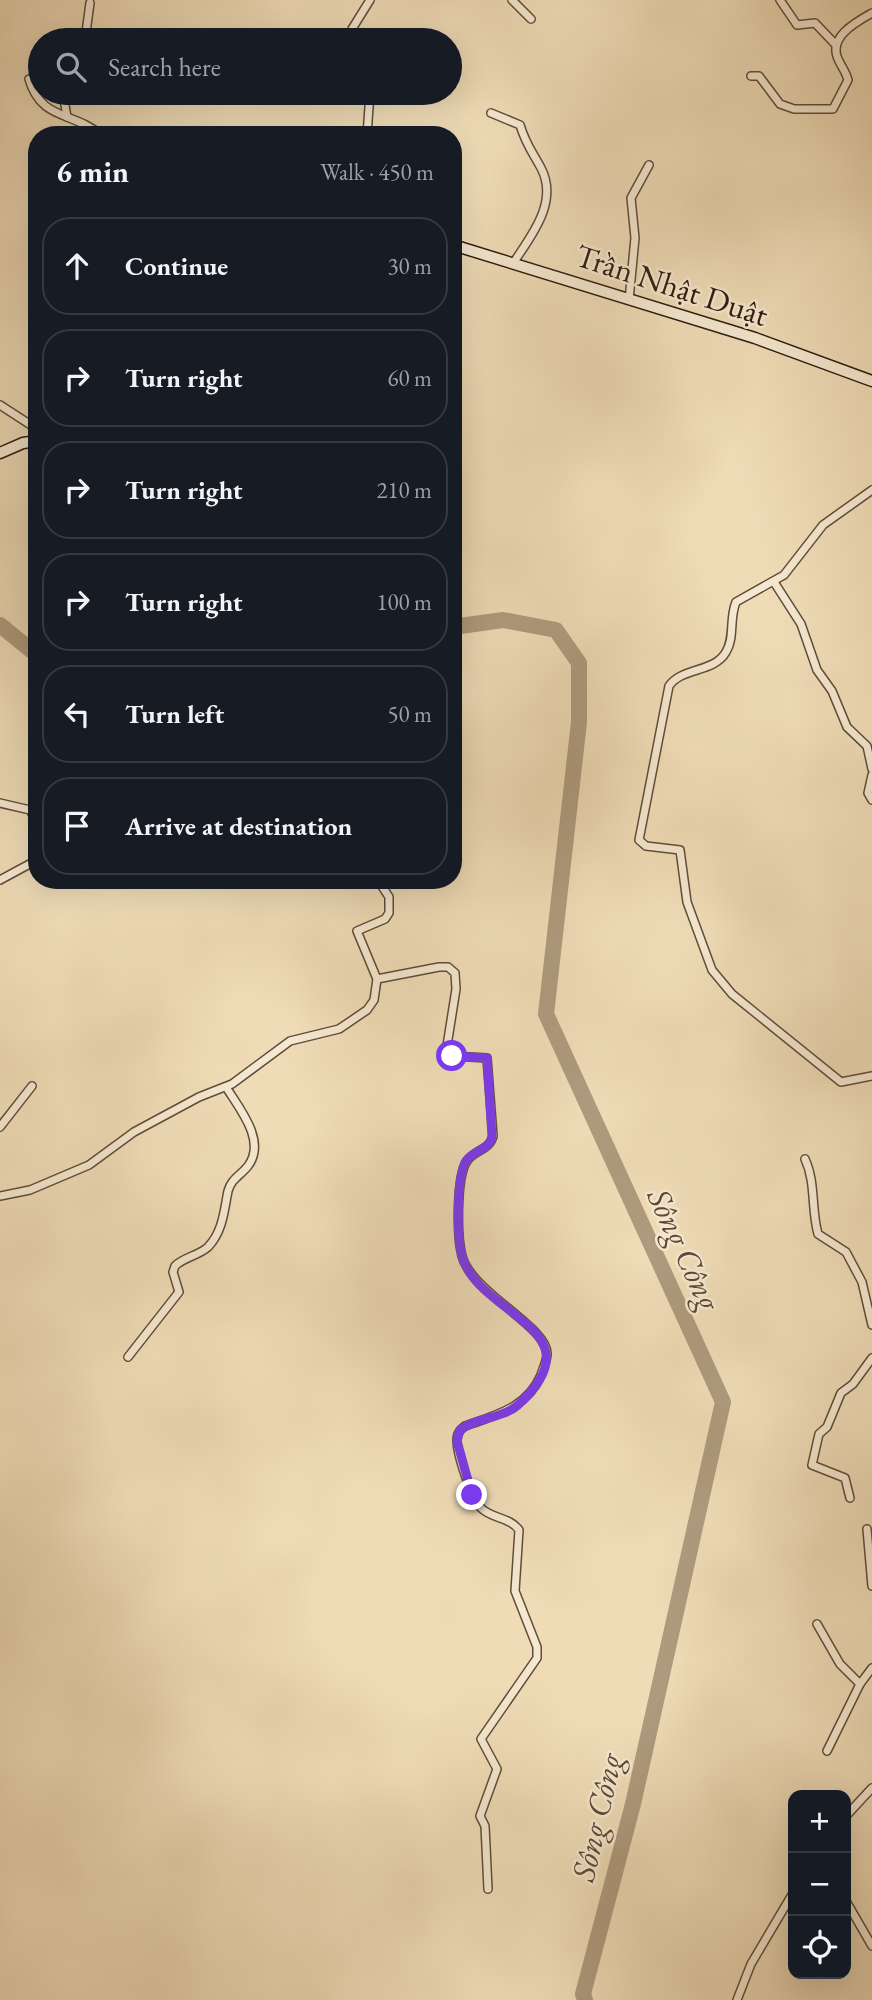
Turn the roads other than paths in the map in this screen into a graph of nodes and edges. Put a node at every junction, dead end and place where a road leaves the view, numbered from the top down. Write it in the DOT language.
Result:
graph roads {
  1 [pos="370,0"];
  2 [pos="512,0"];
  3 [pos="780,0"];
  4 [pos="90,3"];
  5 [pos="872,13"];
  6 [pos="531,19"];
  7 [pos="87,28"];
  8 [pos="354,28"];
  9 [pos="836,45"];
  10 [pos="751,76"];
  11 [pos="42,105"];
  12 [pos="65,105"];
  13 [pos="369,105"];
  14 [pos="491,113"];
  15 [pos="67,117"];
  16 [pos="84,126"];
  17 [pos="368,126"];
  18 [pos="649,164"];
  19 [pos="462,248"];
  20 [pos="514,262"];
  21 [pos="629,300"];
  22 [pos="872,381"];
  23 [pos="0,405"];
  24 [pos="28,423"];
  25 [pos="28,443"];
  26 [pos="0,453"];
  27 [pos="872,490"];
  28 [pos="774,582"];
  29 [pos="872,769"];
  30 [pos="872,775"];
  31 [pos="872,800"];
  32 [pos="0,803"];
  33 [pos="28,810"];
  34 [pos="28,865"];
  35 [pos="0,880"];
  36 [pos="384,889"];
  37 [pos="377,979"];
  38 [pos="872,1076"];
  39 [pos="32,1086"];
  40 [pos="226,1087"];
  41 [pos="0,1127"];
  42 [pos="805,1159"];
  43 [pos="0,1196"];
  44 [pos="872,1325"];
  45 [pos="128,1357"];
  46 [pos="872,1358"];
  47 [pos="850,1498"];
  48 [pos="867,1530"];
  49 [pos="872,1585"];
  50 [pos="817,1624"];
  51 [pos="872,1668"];
  52 [pos="860,1684"];
  53 [pos="827,1751"];
  54 [pos="872,1787"];
  55 [pos="851,1810"];
  56 [pos="488,1889"];
  57 [pos="788,1901"];
  58 [pos="851,1910"];
  59 [pos="872,1946"];
  60 [pos="737,2000"];
  1 -- 8 [label="street"];
  2 -- 6 [label="street"];
  3 -- 9 [label="street"];
  4 -- 7 [label="street"];
  5 -- 9 [label="street"];
  9 -- 10 [label="street"];
  11 -- 15 [label="street"];
  12 -- 15 [label="street"];
  13 -- 17 [label="street"];
  14 -- 20 [label="street"];
  15 -- 16 [label="street"];
  18 -- 21 [label="street"];
  19 -- 20 [label="main road, Trần Nhật Duật"];
  20 -- 21 [label="main road, Trần Nhật Duật"];
  21 -- 22 [label="main road, Trần Nhật Duật"];
  23 -- 24 [label="street"];
  25 -- 26 [label="main road"];
  27 -- 28 [label="street"];
  28 -- 29 [label="street"];
  28 -- 38 [label="street"];
  30 -- 31 [label="street"];
  32 -- 33 [label="street"];
  34 -- 35 [label="street"];
  36 -- 37 [label="street"];
  37 -- 40 [label="street"];
  37 -- 56 [label="street"];
  39 -- 41 [label="street"];
  40 -- 43 [label="street"];
  40 -- 45 [label="street"];
  42 -- 44 [label="street"];
  46 -- 47 [label="street"];
  48 -- 49 [label="street"];
  50 -- 52 [label="street"];
  51 -- 52 [label="street"];
  52 -- 53 [label="street"];
  54 -- 55 [label="street"];
  57 -- 60 [label="street"];
  58 -- 59 [label="street"];
}
